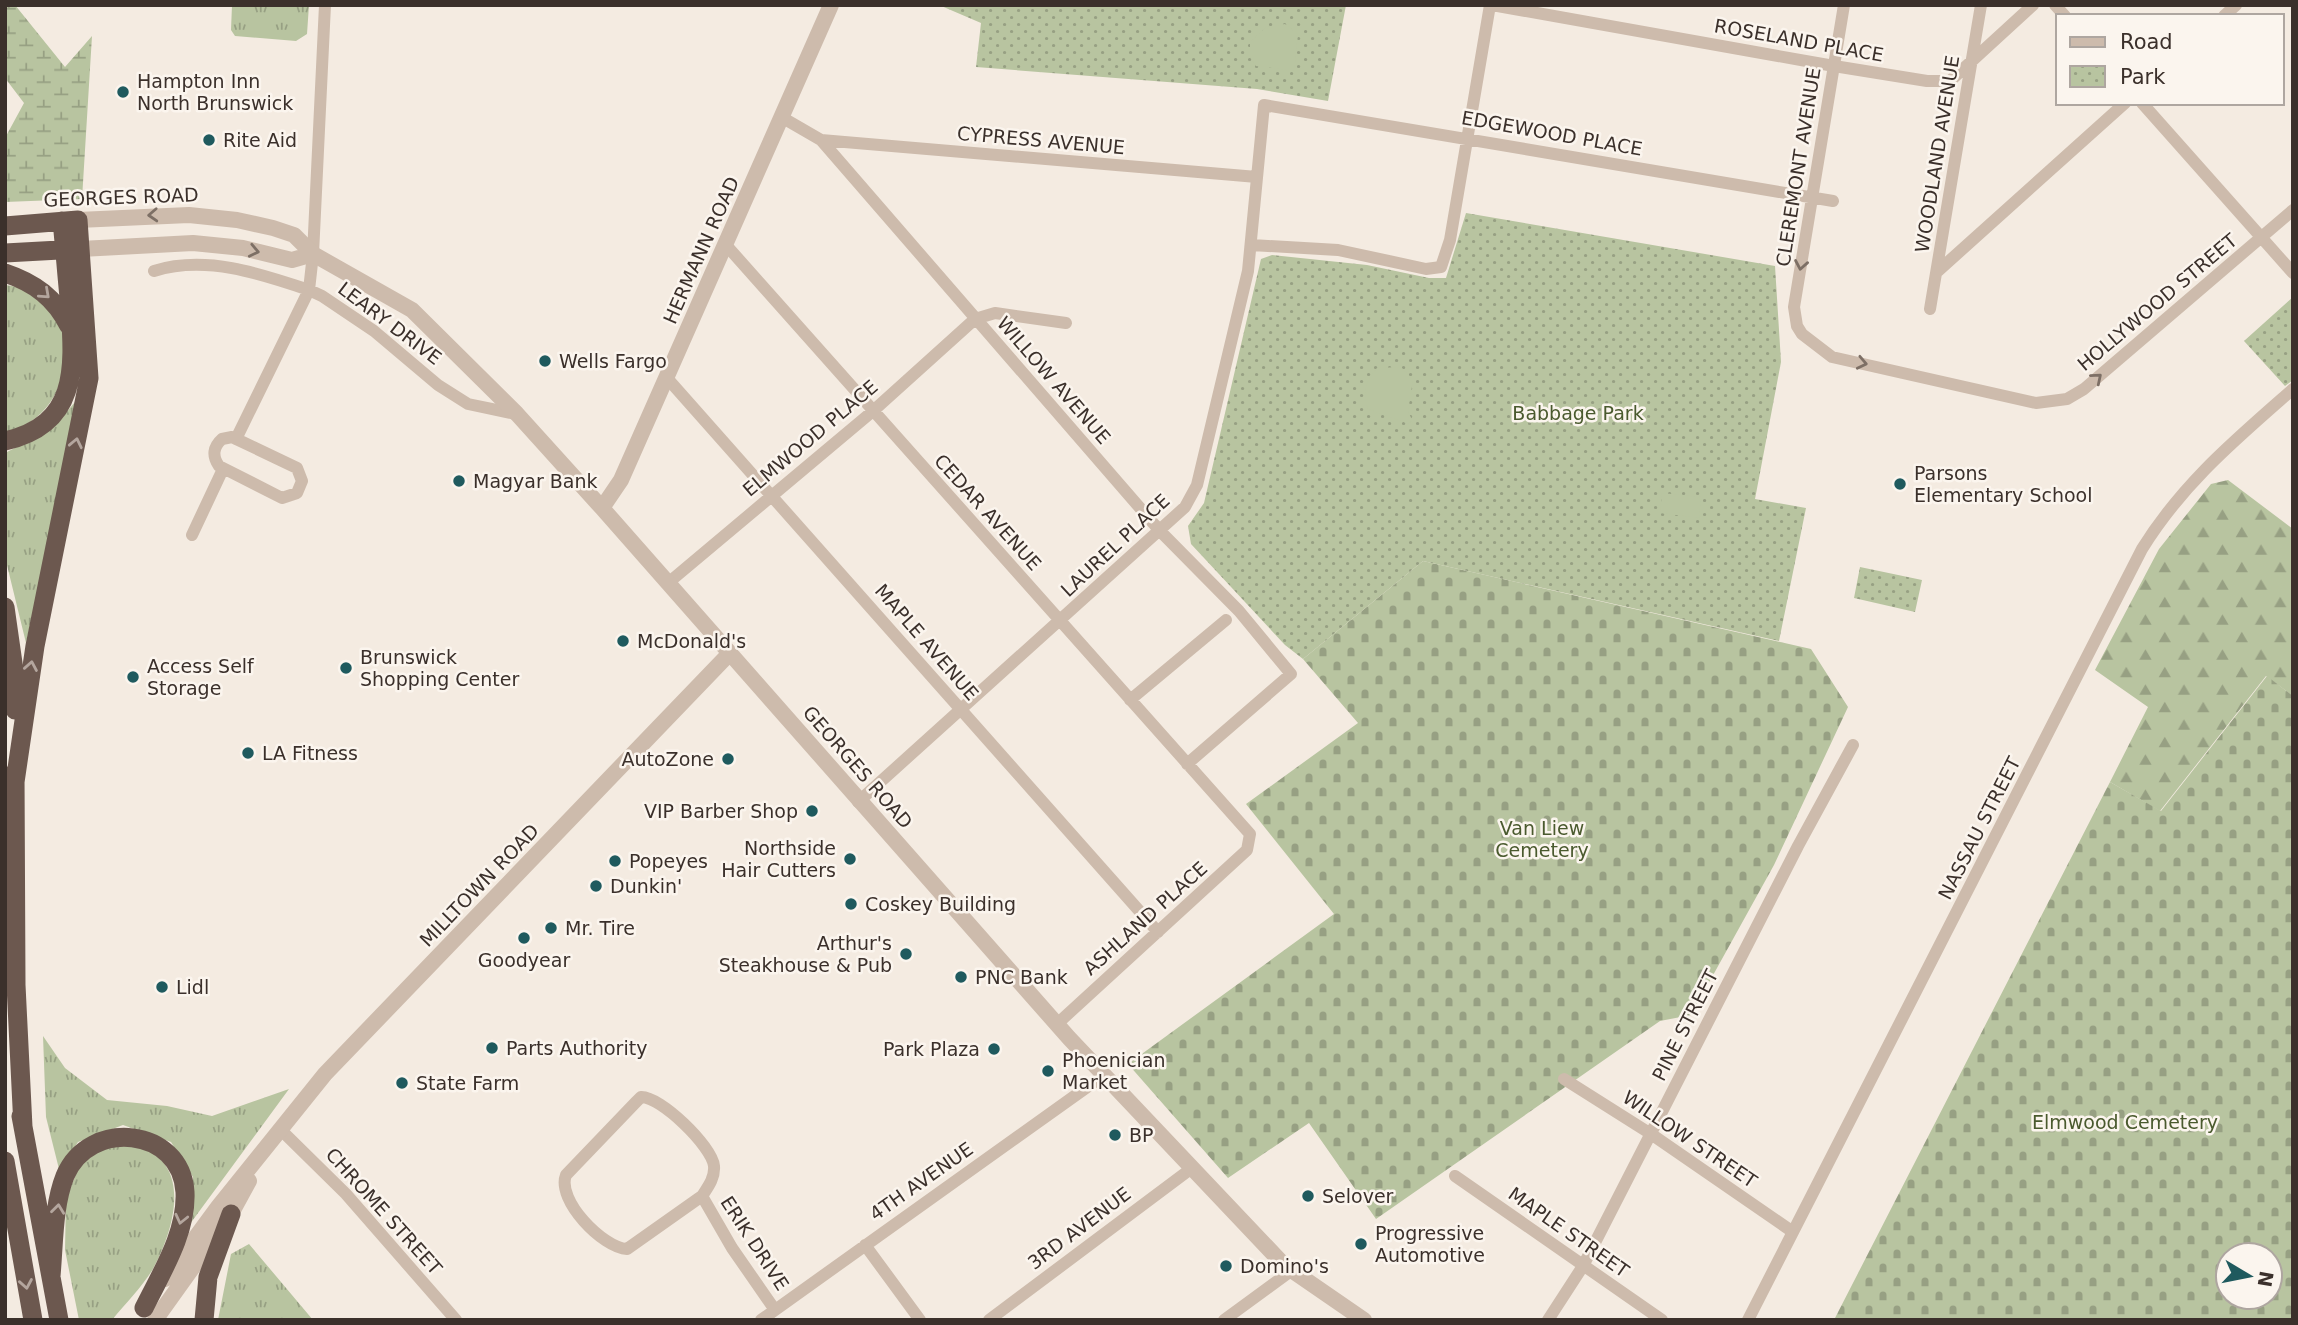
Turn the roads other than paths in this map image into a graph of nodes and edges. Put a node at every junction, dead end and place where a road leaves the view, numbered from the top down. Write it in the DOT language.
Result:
graph roads {
  1 [pos="325,5"];
  2 [pos="831,5"];
  3 [pos="1491,5"];
  4 [pos="1844,5"];
  5 [pos="1981,5"];
  6 [pos="2033,5"];
  7 [pos="1834,66"];
  8 [pos="1969,66"];
  9 [pos="1264,105"];
  10 [pos="2123,105"];
  11 [pos="2144,105"];
  12 [pos="783,118"];
  13 [pos="1466,138"];
  14 [pos="821,141"];
  15 [pos="1257,177"];
  16 [pos="1813,197"];
  17 [pos="1833,201"];
  18 [pos="2293,210"];
  19 [pos="70,221"];
  20 [pos="5,226"];
  21 [pos="2262,238"];
  22 [pos="726,245"];
  23 [pos="1252,245"];
  24 [pos="73,249"];
  25 [pos="5,253"];
  26 [pos="313,254"];
  27 [pos="154,271"];
  28 [pos="1938,271"];
  29 [pos="5,273"];
  30 [pos="2293,273"];
  31 [pos="309,290"];
  32 [pos="1930,309"];
  33 [pos="975,319"];
  34 [pos="1066,323"];
  35 [pos="71,330"];
  36 [pos="667,378"];
  37 [pos="2293,389"];
  38 [pos="2036,403"];
  39 [pos="873,411"];
  40 [pos="517,414"];
  41 [pos="236,439"];
  42 [pos="5,441"];
  43 [pos="223,470"];
  44 [pos="772,496"];
  45 [pos="602,508"];
  46 [pos="1160,531"];
  47 [pos="192,535"];
  48 [pos="668,583"];
  49 [pos="5,607"];
  50 [pos="1226,620"];
  51 [pos="1060,621"];
  52 [pos="729,654"];
  53 [pos="1130,700"];
  54 [pos="961,710"];
  55 [pos="1853,745"];
  56 [pos="1188,764"];
  57 [pos="15,782"];
  58 [pos="859,802"];
  59 [pos="1250,834"];
  60 [pos="1158,932"];
  61 [pos="5,1022"];
  62 [pos="1056,1024"];
  63 [pos="1104,1075"];
  64 [pos="1564,1079"];
  65 [pos="23,1127"];
  66 [pos="281,1130"];
  67 [pos="1651,1134"];
  68 [pos="266,1151"];
  69 [pos="5,1161"];
  70 [pos="1192,1168"];
  71 [pos="5,1174"];
  72 [pos="1455,1176"];
  73 [pos="702,1196"];
  74 [pos="12,1199"];
  75 [pos="231,1214"];
  76 [pos="1793,1232"];
  77 [pos="865,1245"];
  78 [pos="1583,1266"];
  79 [pos="1291,1271"];
  80 [pos="51,1276"];
  81 [pos="775,1310"];
  82 [pos="145,1316"];
  83 [pos="33,1320"];
  84 [pos="59,1320"];
  85 [pos="204,1320"];
  86 [pos="456,1320"];
  87 [pos="761,1320"];
  88 [pos="920,1320"];
  89 [pos="989,1320"];
  90 [pos="1224,1320"];
  91 [pos="1364,1320"];
  92 [pos="1548,1320"];
  93 [pos="1662,1320"];
  94 [pos="1748,1320"];
  1 -- 26 [label="street"];
  2 -- 12 [label="street, HERMANN ROAD"];
  3 -- 7 [label="street, ROSELAND PLACE"];
  3 -- 13 [label="street"];
  4 -- 7 [label="street, CLEREMONT AVENUE"];
  5 -- 8 [label="street, WOODLAND AVENUE"];
  6 -- 8 [label="street, ROSELAND PLACE"];
  7 -- 8 [label="street, ROSELAND PLACE"];
  7 -- 16 [label="street, CLEREMONT AVENUE"];
  8 -- 28 [label="street, WOODLAND AVENUE"];
  9 -- 13 [label="street, EDGEWOOD PLACE"];
  9 -- 15 [label="street, LAUREL PLACE"];
  10 -- 28 [label="street"];
  11 -- 21 [label="street"];
  12 -- 14 [label="street, WILLOW AVENUE"];
  12 -- 22 [label="street, HERMANN ROAD"];
  13 -- 16 [label="street, EDGEWOOD PLACE"];
  13 -- 23 [label="street"];
  14 -- 15 [label="street, CYPRESS AVENUE"];
  14 -- 33 [label="street, WILLOW AVENUE"];
  15 -- 23 [label="street, LAUREL PLACE"];
  16 -- 17 [label="street, EDGEWOOD PLACE"];
  16 -- 38 [label="street, CLEREMONT AVENUE, one-way"];
  18 -- 21 [label="street, HOLLYWOOD STREET"];
  19 -- 20 [label="highway, GEORGES ROAD"];
  19 -- 24 [label="highway"];
  26 -- 19 [label="street, GEORGES ROAD, one-way"];
  21 -- 30 [label="street"];
  38 -- 21 [label="street, HOLLYWOOD STREET, one-way"];
  22 -- 36 [label="street, HERMANN ROAD"];
  22 -- 39 [label="street, CEDAR AVENUE"];
  23 -- 46 [label="street, LAUREL PLACE"];
  24 -- 25 [label="highway"];
  24 -- 26 [label="street, one-way"];
  24 -- 35 [label="highway"];
  57 -- 24 [label="highway, one-way"];
  26 -- 31 [label="street"];
  26 -- 40 [label="street, GEORGES ROAD"];
  27 -- 31 [label="street, LEARY DRIVE"];
  28 -- 32 [label="street, WOODLAND AVENUE"];
  29 -- 35 [label="highway, one-way"];
  31 -- 40 [label="street, LEARY DRIVE"];
  31 -- 41 [label="street"];
  33 -- 34 [label="street"];
  33 -- 39 [label="street, ELMWOOD PLACE"];
  33 -- 46 [label="street, WILLOW AVENUE"];
  35 -- 42 [label="highway"];
  36 -- 44 [label="street, MAPLE AVENUE"];
  36 -- 45 [label="street, HERMANN ROAD"];
  37 -- 76 [label="street, NASSAU STREET"];
  39 -- 44 [label="street, ELMWOOD PLACE"];
  39 -- 51 [label="street, CEDAR AVENUE"];
  40 -- 45 [label="street, GEORGES ROAD"];
  41 -- 43 [label="street"];
  41 -- 43 [label="street"];
  43 -- 47 [label="street"];
  44 -- 48 [label="street, ELMWOOD PLACE"];
  44 -- 54 [label="street, MAPLE AVENUE"];
  45 -- 48 [label="street, GEORGES ROAD"];
  46 -- 51 [label="street, LAUREL PLACE"];
  46 -- 56 [label="street, WILLOW AVENUE"];
  48 -- 52 [label="street, GEORGES ROAD"];
  49 -- 57 [label="highway"];
  50 -- 53 [label="street"];
  51 -- 53 [label="street, CEDAR AVENUE"];
  51 -- 54 [label="street, LAUREL PLACE"];
  52 -- 58 [label="street, GEORGES ROAD"];
  52 -- 66 [label="street, MILLTOWN ROAD"];
  53 -- 56 [label="street, CEDAR AVENUE"];
  54 -- 58 [label="street, LAUREL PLACE"];
  54 -- 60 [label="street, MAPLE AVENUE"];
  55 -- 67 [label="street, PINE STREET"];
  56 -- 59 [label="street, CEDAR AVENUE"];
  57 -- 65 [label="highway"];
  58 -- 62 [label="street, GEORGES ROAD"];
  59 -- 60 [label="street, ASHLAND PLACE"];
  60 -- 62 [label="street, ASHLAND PLACE"];
  61 -- 65 [label="highway"];
  62 -- 63 [label="street, GEORGES ROAD"];
  63 -- 70 [label="street, GEORGES ROAD"];
  63 -- 77 [label="street, 4TH AVENUE"];
  64 -- 67 [label="street, WILLOW STREET"];
  65 -- 80 [label="highway"];
  66 -- 68 [label="street, MILLTOWN ROAD"];
  66 -- 86 [label="street, CHROME STREET"];
  67 -- 76 [label="street, WILLOW STREET"];
  67 -- 78 [label="street, PINE STREET"];
  68 -- 75 [label="street, MILLTOWN ROAD"];
  68 -- 82 [label="street, MILLTOWN ROAD"];
  69 -- 74 [label="highway"];
  70 -- 79 [label="street, GEORGES ROAD"];
  70 -- 89 [label="street, 3RD AVENUE"];
  71 -- 74 [label="highway"];
  72 -- 78 [label="street, MAPLE STREET"];
  73 -- 73 [label="street, ERIK DRIVE"];
  73 -- 81 [label="street, ERIK DRIVE"];
  74 -- 83 [label="highway, one-way"];
  75 -- 82 [label="street, MILLTOWN ROAD"];
  75 -- 85 [label="highway"];
  76 -- 94 [label="street, NASSAU STREET"];
  77 -- 81 [label="street, 4TH AVENUE"];
  77 -- 88 [label="street"];
  78 -- 92 [label="street, PINE STREET"];
  78 -- 93 [label="street, MAPLE STREET"];
  79 -- 90 [label="street"];
  79 -- 91 [label="street, GEORGES ROAD"];
  80 -- 82 [label="highway, one-way"];
  80 -- 84 [label="highway"];
  81 -- 87 [label="street, 4TH AVENUE"];
}
